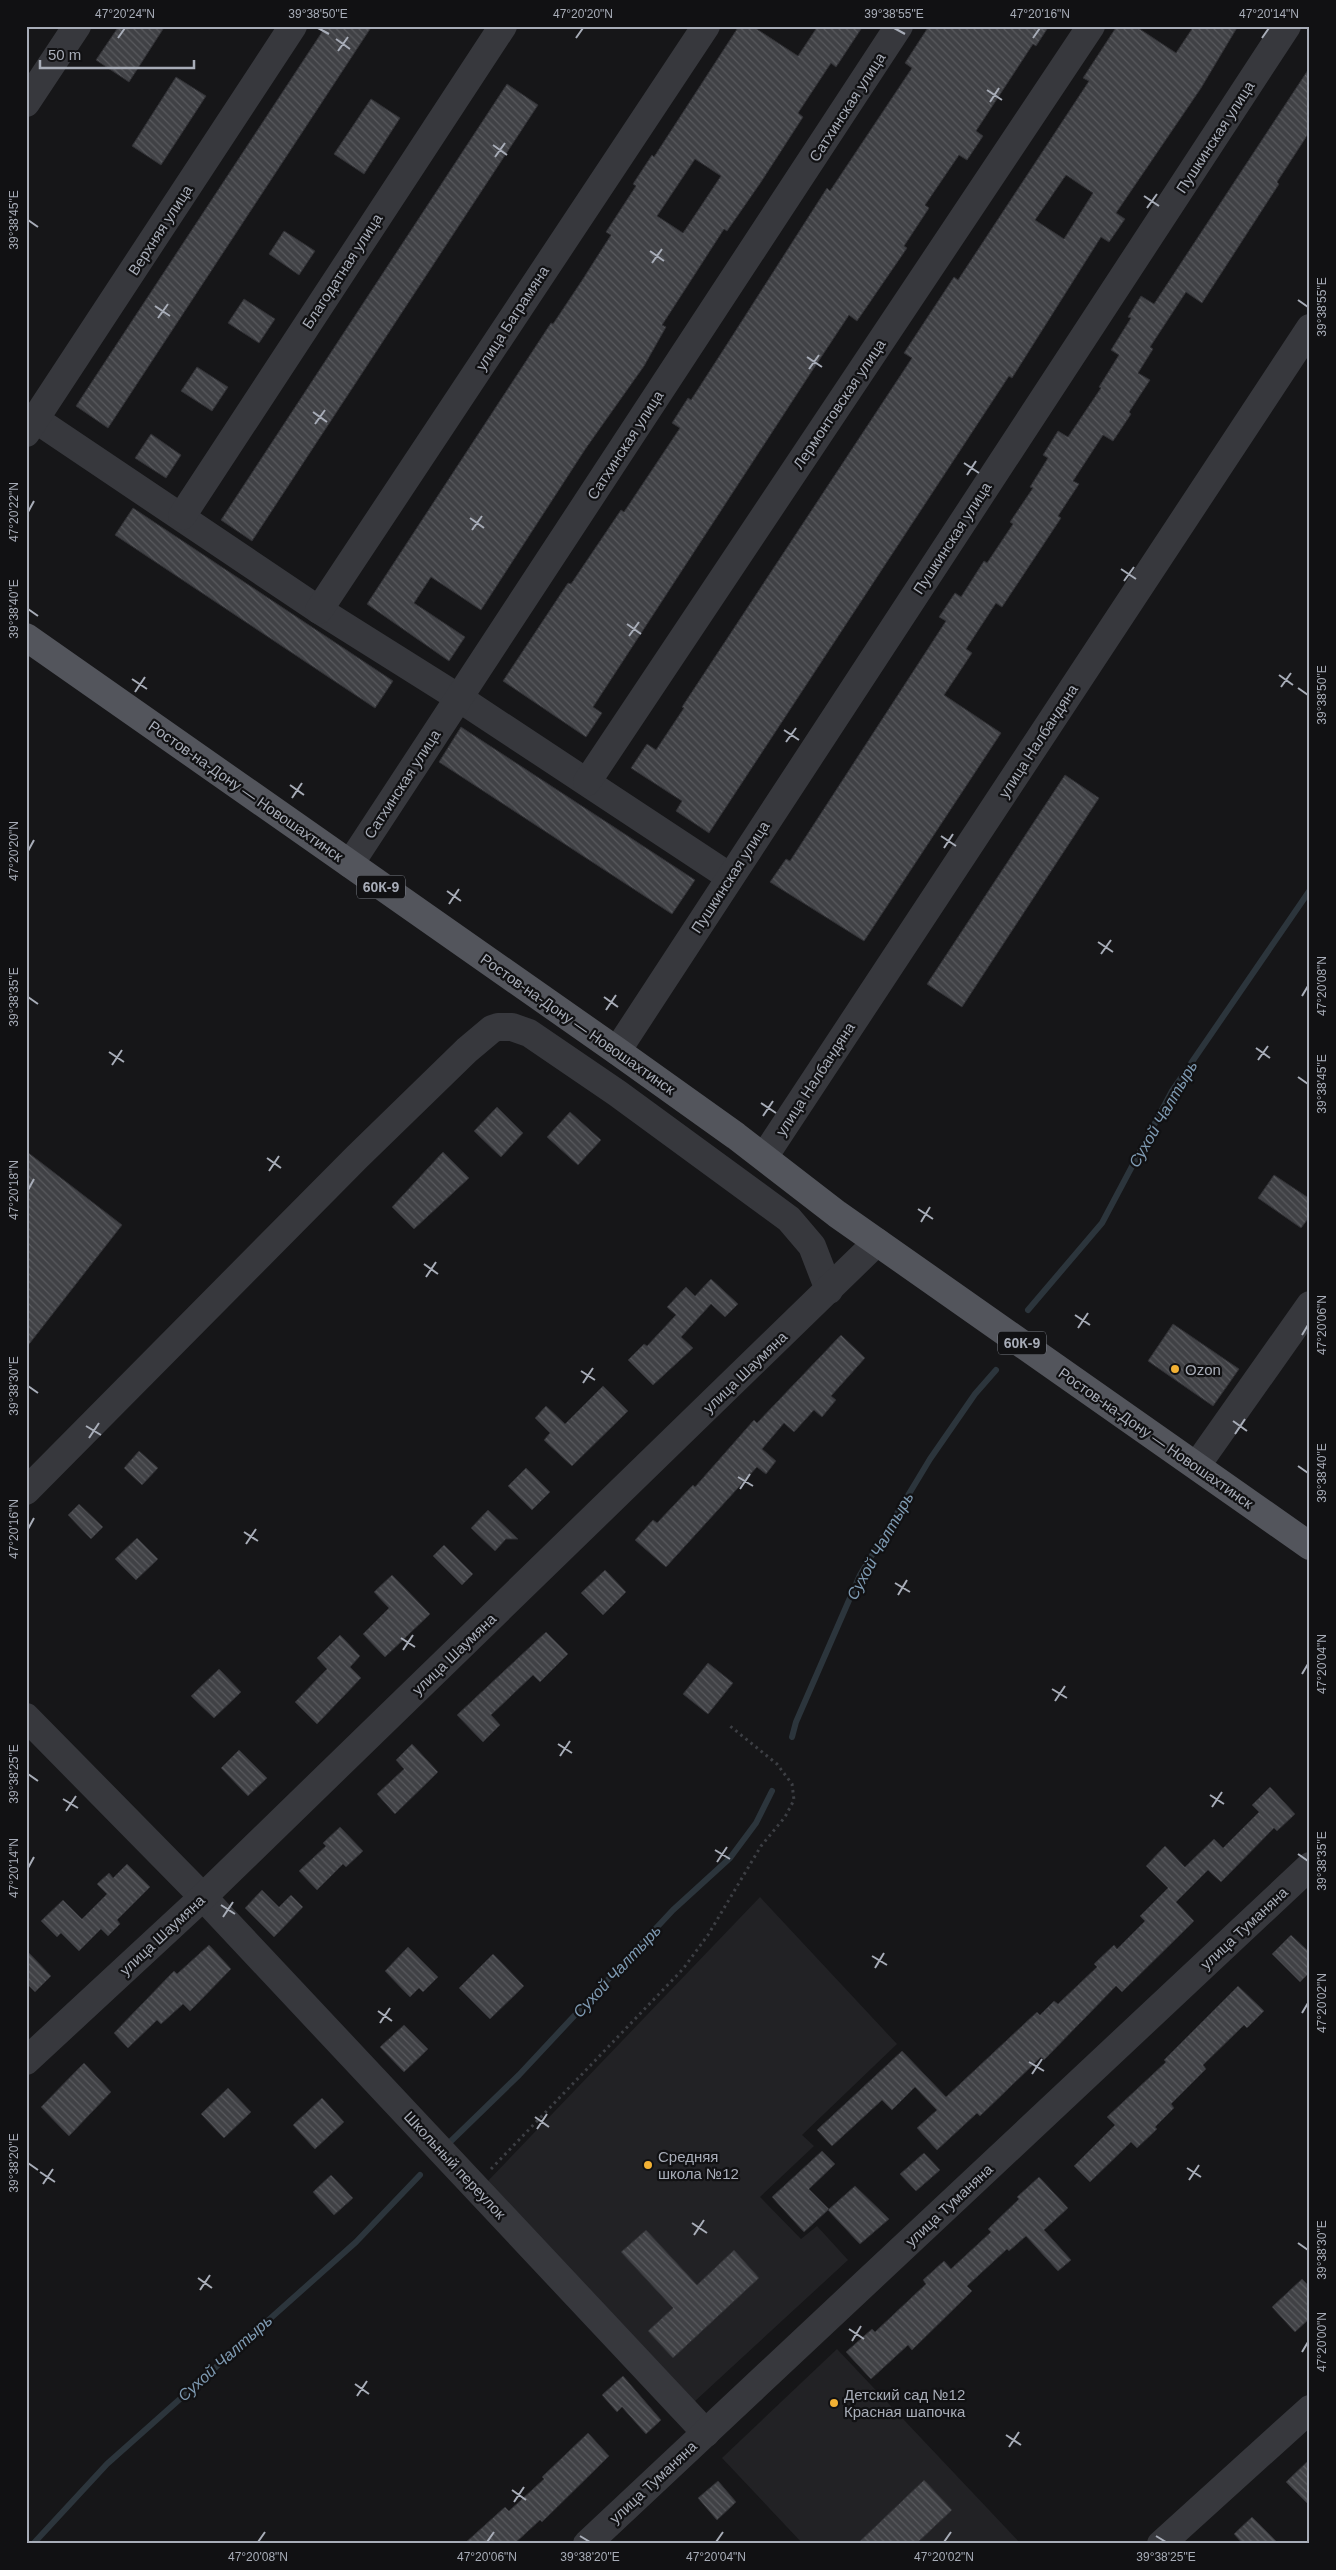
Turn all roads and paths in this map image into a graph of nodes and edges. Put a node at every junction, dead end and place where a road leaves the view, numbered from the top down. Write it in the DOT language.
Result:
graph roads {
  1 [pos="77,26"];
  2 [pos="293,26"];
  3 [pos="503,26"];
  4 [pos="706,26"];
  5 [pos="899,26"];
  6 [pos="1091,26"];
  7 [pos="1287,26"];
  8 [pos="26,103"];
  9 [pos="1310,328"];
  10 [pos="31,426"];
  11 [pos="182,516"];
  12 [pos="319,610"];
  13 [pos="26,637"];
  14 [pos="459,698"];
  15 [pos="588,782"];
  16 [pos="350,864"];
  17 [pos="730,876"];
  18 [pos="617,1051"];
  19 [pos="736,1136"];
  20 [pos="766,1154"];
  21 [pos="878,1242"];
  22 [pos="829,1290"];
  23 [pos="1310,1305"];
  24 [pos="1202,1458"];
  25 [pos="26,1491"];
  26 [pos="1310,1532"];
  27 [pos="1310,1546"];
  28 [pos="26,1717"];
  29 [pos="730,1726"];
  30 [pos="1310,1866"];
  31 [pos="203,1897"];
  32 [pos="26,2061"];
  33 [pos="475,2186"];
  34 [pos="1310,2409"];
  35 [pos="706,2433"];
  36 [pos="587,2544"];
  37 [pos="1161,2544"];
  1 -- 8 [label="street"];
  2 -- 10 [label="street, Верхняя улица"];
  3 -- 11 [label="street, Благодатная улица"];
  4 -- 12 [label="street, улица Баграмяна"];
  5 -- 14 [label="street, Сатхинская улица"];
  6 -- 15 [label="street, Лермонтовская улица"];
  7 -- 17 [label="street, Пушкинская улица"];
  9 -- 20 [label="street, улица Налбандяна"];
  10 -- 11 [label="street"];
  11 -- 12 [label="street"];
  12 -- 14 [label="street"];
  13 -- 16 [label="main road, Ростов-на-Дону — Новошахтинск / 60К-9"];
  14 -- 15 [label="street"];
  14 -- 16 [label="street, Сатхинская улица"];
  15 -- 17 [label="street"];
  16 -- 18 [label="main road, Ростов-на-Дону — Новошахтинск / 60К-9"];
  17 -- 18 [label="street, Пушкинская улица"];
  18 -- 19 [label="main road, Ростов-на-Дону — Новошахтинск / 60К-9"];
  19 -- 20 [label="main road, Ростов-на-Дону — Новошахтинск / 60К-9"];
  19 -- 21 [label="main road, Ростов-на-Дону — Новошахтинск / 60К-9"];
  20 -- 24 [label="main road, Ростов-на-Дону — Новошахтинск / 60К-9"];
  21 -- 22 [label="street, улица Шаумяна"];
  21 -- 27 [label="main road, Ростов-на-Дону — Новошахтинск / 60К-9"];
  22 -- 25 [label="street"];
  22 -- 31 [label="street, улица Шаумяна"];
  23 -- 24 [label="street"];
  24 -- 26 [label="main road, Ростов-на-Дону — Новошахтинск / 60К-9"];
  28 -- 31 [label="street, Школьный переулок"];
  29 -- 33 [label="path"];
  30 -- 35 [label="street, улица Туманяна"];
  31 -- 32 [label="street, улица Шаумяна"];
  31 -- 33 [label="street, Школьный переулок"];
  33 -- 35 [label="street, Школьный переулок"];
  34 -- 37 [label="street"];
  35 -- 36 [label="street, улица Туманяна"];
}
